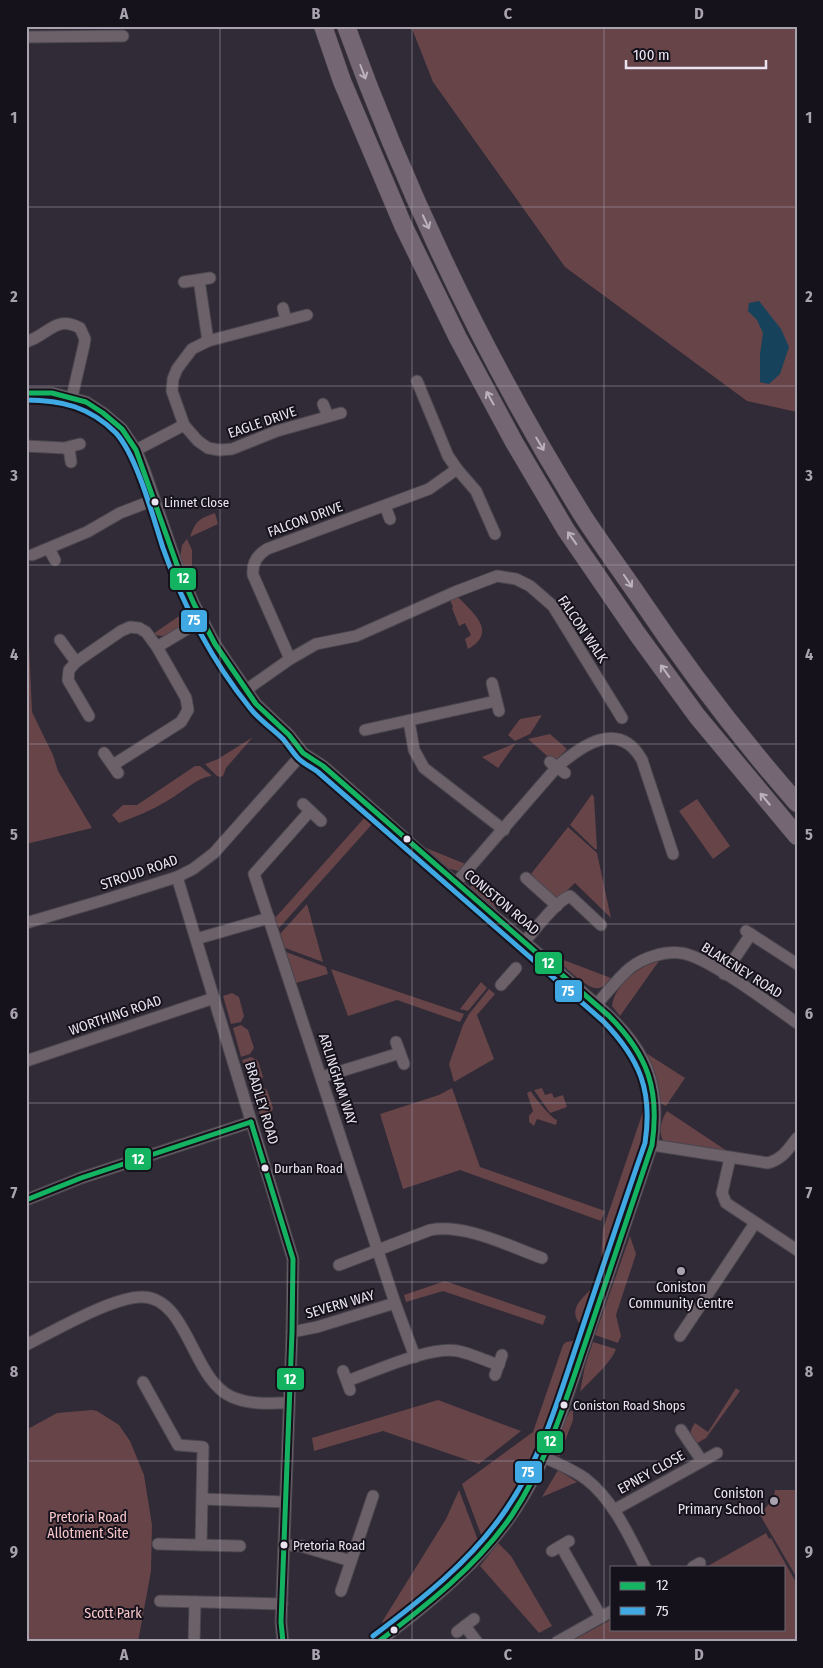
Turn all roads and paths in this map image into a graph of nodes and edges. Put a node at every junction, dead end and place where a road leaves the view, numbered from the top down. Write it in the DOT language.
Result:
graph roads {
  1 [pos="323,26"];
  2 [pos="346,26"];
  3 [pos="123,36"];
  4 [pos="26,37"];
  5 [pos="184,282"];
  6 [pos="283,308"];
  7 [pos="307,315"];
  8 [pos="286,320"];
  9 [pos="208,341"];
  10 [pos="26,342"];
  11 [pos="416,388"];
  12 [pos="26,393"];
  13 [pos="72,398"];
  14 [pos="323,404"];
  15 [pos="340,413"];
  16 [pos="328,416"];
  17 [pos="184,425"];
  18 [pos="26,446"];
  19 [pos="136,450"];
  20 [pos="71,462"];
  21 [pos="456,469"];
  22 [pos="154,500"];
  23 [pos="385,506"];
  24 [pos="390,520"];
  25 [pos="495,534"];
  26 [pos="49,549"];
  27 [pos="32,556"];
  28 [pos="55,560"];
  29 [pos="202,620"];
  30 [pos="60,640"];
  31 [pos="157,647"];
  32 [pos="290,659"];
  33 [pos="76,662"];
  34 [pos="492,683"];
  35 [pos="246,690"];
  36 [pos="606,715"];
  37 [pos="89,716"];
  38 [pos="409,721"];
  39 [pos="373,732"];
  40 [pos="104,753"];
  41 [pos="303,753"];
  42 [pos="797,803"];
  43 [pos="321,821"];
  44 [pos="504,830"];
  45 [pos="797,836"];
  46 [pos="674,846"];
  47 [pos="177,876"];
  48 [pos="526,878"];
  49 [pos="456,883"];
  50 [pos="556,906"];
  51 [pos="270,918"];
  52 [pos="26,923"];
  53 [pos="601,925"];
  54 [pos="196,939"];
  55 [pos="525,941"];
  56 [pos="797,964"];
  57 [pos="516,968"];
  58 [pos="724,974"];
  59 [pos="501,985"];
  60 [pos="214,998"];
  61 [pos="596,1005"];
  62 [pos="797,1023"];
  63 [pos="26,1061"];
  64 [pos="404,1064"];
  65 [pos="322,1077"];
  66 [pos="252,1122"];
  67 [pos="797,1138"];
  68 [pos="652,1145"];
  69 [pos="730,1158"];
  70 [pos="26,1200"];
  71 [pos="755,1223"];
  72 [pos="379,1249"];
  73 [pos="797,1250"];
  74 [pos="542,1258"];
  75 [pos="339,1265"];
  76 [pos="395,1303"];
  77 [pos="292,1332"];
  78 [pos="680,1336"];
  79 [pos="26,1345"];
  80 [pos="415,1357"];
  81 [pos="499,1365"];
  82 [pos="346,1381"];
  83 [pos="143,1382"];
  84 [pos="289,1403"];
  85 [pos="681,1430"];
  86 [pos="717,1453"];
  87 [pos="544,1457"];
  88 [pos="702,1461"];
  89 [pos="373,1496"];
  90 [pos="203,1499"];
  91 [pos="285,1502"];
  92 [pos="614,1510"];
  93 [pos="158,1544"];
  94 [pos="201,1545"];
  95 [pos="285,1545"];
  96 [pos="240,1546"];
  97 [pos="561,1546"];
  98 [pos="351,1561"];
  99 [pos="644,1566"];
  100 [pos="341,1590"];
  101 [pos="160,1601"];
  102 [pos="195,1602"];
  103 [pos="282,1604"];
  104 [pos="607,1614"];
  105 [pos="465,1626"];
  106 [pos="194,1642"];
  107 [pos="283,1642"];
  108 [pos="378,1642"];
  109 [pos="477,1642"];
  110 [pos="558,1642"];
  45 -- 1 [label="highway, one-way"];
  2 -- 42 [label="highway, one-way"];
  3 -- 4 [label="street"];
  5 -- 9 [label="street"];
  6 -- 8 [label="street"];
  7 -- 8 [label="street, EAGLE DRIVE"];
  8 -- 9 [label="street, EAGLE DRIVE"];
  9 -- 17 [label="street, EAGLE DRIVE"];
  10 -- 13 [label="street"];
  11 -- 21 [label="street"];
  12 -- 13 [label="street, CONISTON ROAD"];
  13 -- 19 [label="street, CONISTON ROAD"];
  14 -- 16 [label="street"];
  15 -- 16 [label="street, EAGLE DRIVE"];
  16 -- 17 [label="street, EAGLE DRIVE"];
  17 -- 19 [label="street"];
  18 -- 20 [label="street"];
  19 -- 22 [label="street, CONISTON ROAD"];
  21 -- 23 [label="street, FALCON DRIVE"];
  21 -- 25 [label="street"];
  22 -- 26 [label="street"];
  22 -- 29 [label="street, CONISTON ROAD"];
  23 -- 24 [label="street"];
  23 -- 32 [label="street, FALCON DRIVE"];
  26 -- 27 [label="street"];
  26 -- 28 [label="street"];
  29 -- 31 [label="street"];
  29 -- 35 [label="street, CONISTON ROAD"];
  30 -- 33 [label="street"];
  31 -- 33 [label="street"];
  31 -- 40 [label="street"];
  32 -- 35 [label="street"];
  32 -- 36 [label="street, FALCON WALK"];
  33 -- 37 [label="street"];
  34 -- 38 [label="street"];
  35 -- 41 [label="street, CONISTON ROAD"];
  38 -- 39 [label="street"];
  38 -- 44 [label="street"];
  41 -- 47 [label="street, STROUD ROAD"];
  41 -- 49 [label="street, CONISTON ROAD"];
  43 -- 51 [label="street, ARLINGHAM WAY"];
  44 -- 46 [label="street"];
  44 -- 49 [label="street"];
  47 -- 52 [label="street, STROUD ROAD"];
  47 -- 54 [label="street, BRADLEY ROAD"];
  48 -- 50 [label="street"];
  49 -- 55 [label="street, CONISTON ROAD"];
  50 -- 53 [label="street"];
  50 -- 55 [label="street"];
  51 -- 54 [label="street"];
  51 -- 65 [label="street, ARLINGHAM WAY"];
  54 -- 60 [label="street, BRADLEY ROAD"];
  55 -- 61 [label="street, CONISTON ROAD"];
  56 -- 58 [label="street"];
  57 -- 59 [label="street"];
  58 -- 61 [label="street, BLAKENEY ROAD"];
  58 -- 62 [label="street, BLAKENEY ROAD"];
  60 -- 63 [label="street, WORTHING ROAD"];
  60 -- 66 [label="street, BRADLEY ROAD"];
  61 -- 68 [label="street, CONISTON ROAD"];
  64 -- 65 [label="street"];
  65 -- 72 [label="street, ARLINGHAM WAY"];
  66 -- 70 [label="street"];
  66 -- 77 [label="street, BRADLEY ROAD"];
  67 -- 69 [label="street"];
  68 -- 69 [label="street"];
  68 -- 87 [label="street, CONISTON ROAD"];
  69 -- 71 [label="street"];
  71 -- 73 [label="street"];
  71 -- 78 [label="street"];
  72 -- 74 [label="street"];
  72 -- 75 [label="street"];
  72 -- 76 [label="street, ARLINGHAM WAY"];
  76 -- 77 [label="street, SEVERN WAY"];
  76 -- 80 [label="street, ARLINGHAM WAY"];
  77 -- 84 [label="street, BRADLEY ROAD"];
  79 -- 84 [label="street"];
  80 -- 81 [label="street"];
  80 -- 82 [label="street"];
  83 -- 90 [label="street"];
  84 -- 91 [label="street, BRADLEY ROAD"];
  85 -- 88 [label="street, EPNEY CLOSE"];
  86 -- 88 [label="street, EPNEY CLOSE"];
  87 -- 92 [label="street"];
  87 -- 108 [label="street, CONISTON ROAD"];
  88 -- 92 [label="street, EPNEY CLOSE"];
  89 -- 98 [label="street"];
  90 -- 91 [label="street"];
  90 -- 94 [label="street"];
  91 -- 95 [label="street, BRADLEY ROAD"];
  92 -- 99 [label="street"];
  93 -- 94 [label="street"];
  94 -- 96 [label="street"];
  95 -- 98 [label="street"];
  95 -- 103 [label="street, BRADLEY ROAD"];
  97 -- 104 [label="street"];
  98 -- 100 [label="street"];
  101 -- 102 [label="street"];
  102 -- 103 [label="street"];
  102 -- 106 [label="street"];
  103 -- 107 [label="street, BRADLEY ROAD"];
  104 -- 110 [label="street"];
  105 -- 109 [label="street"];
}
